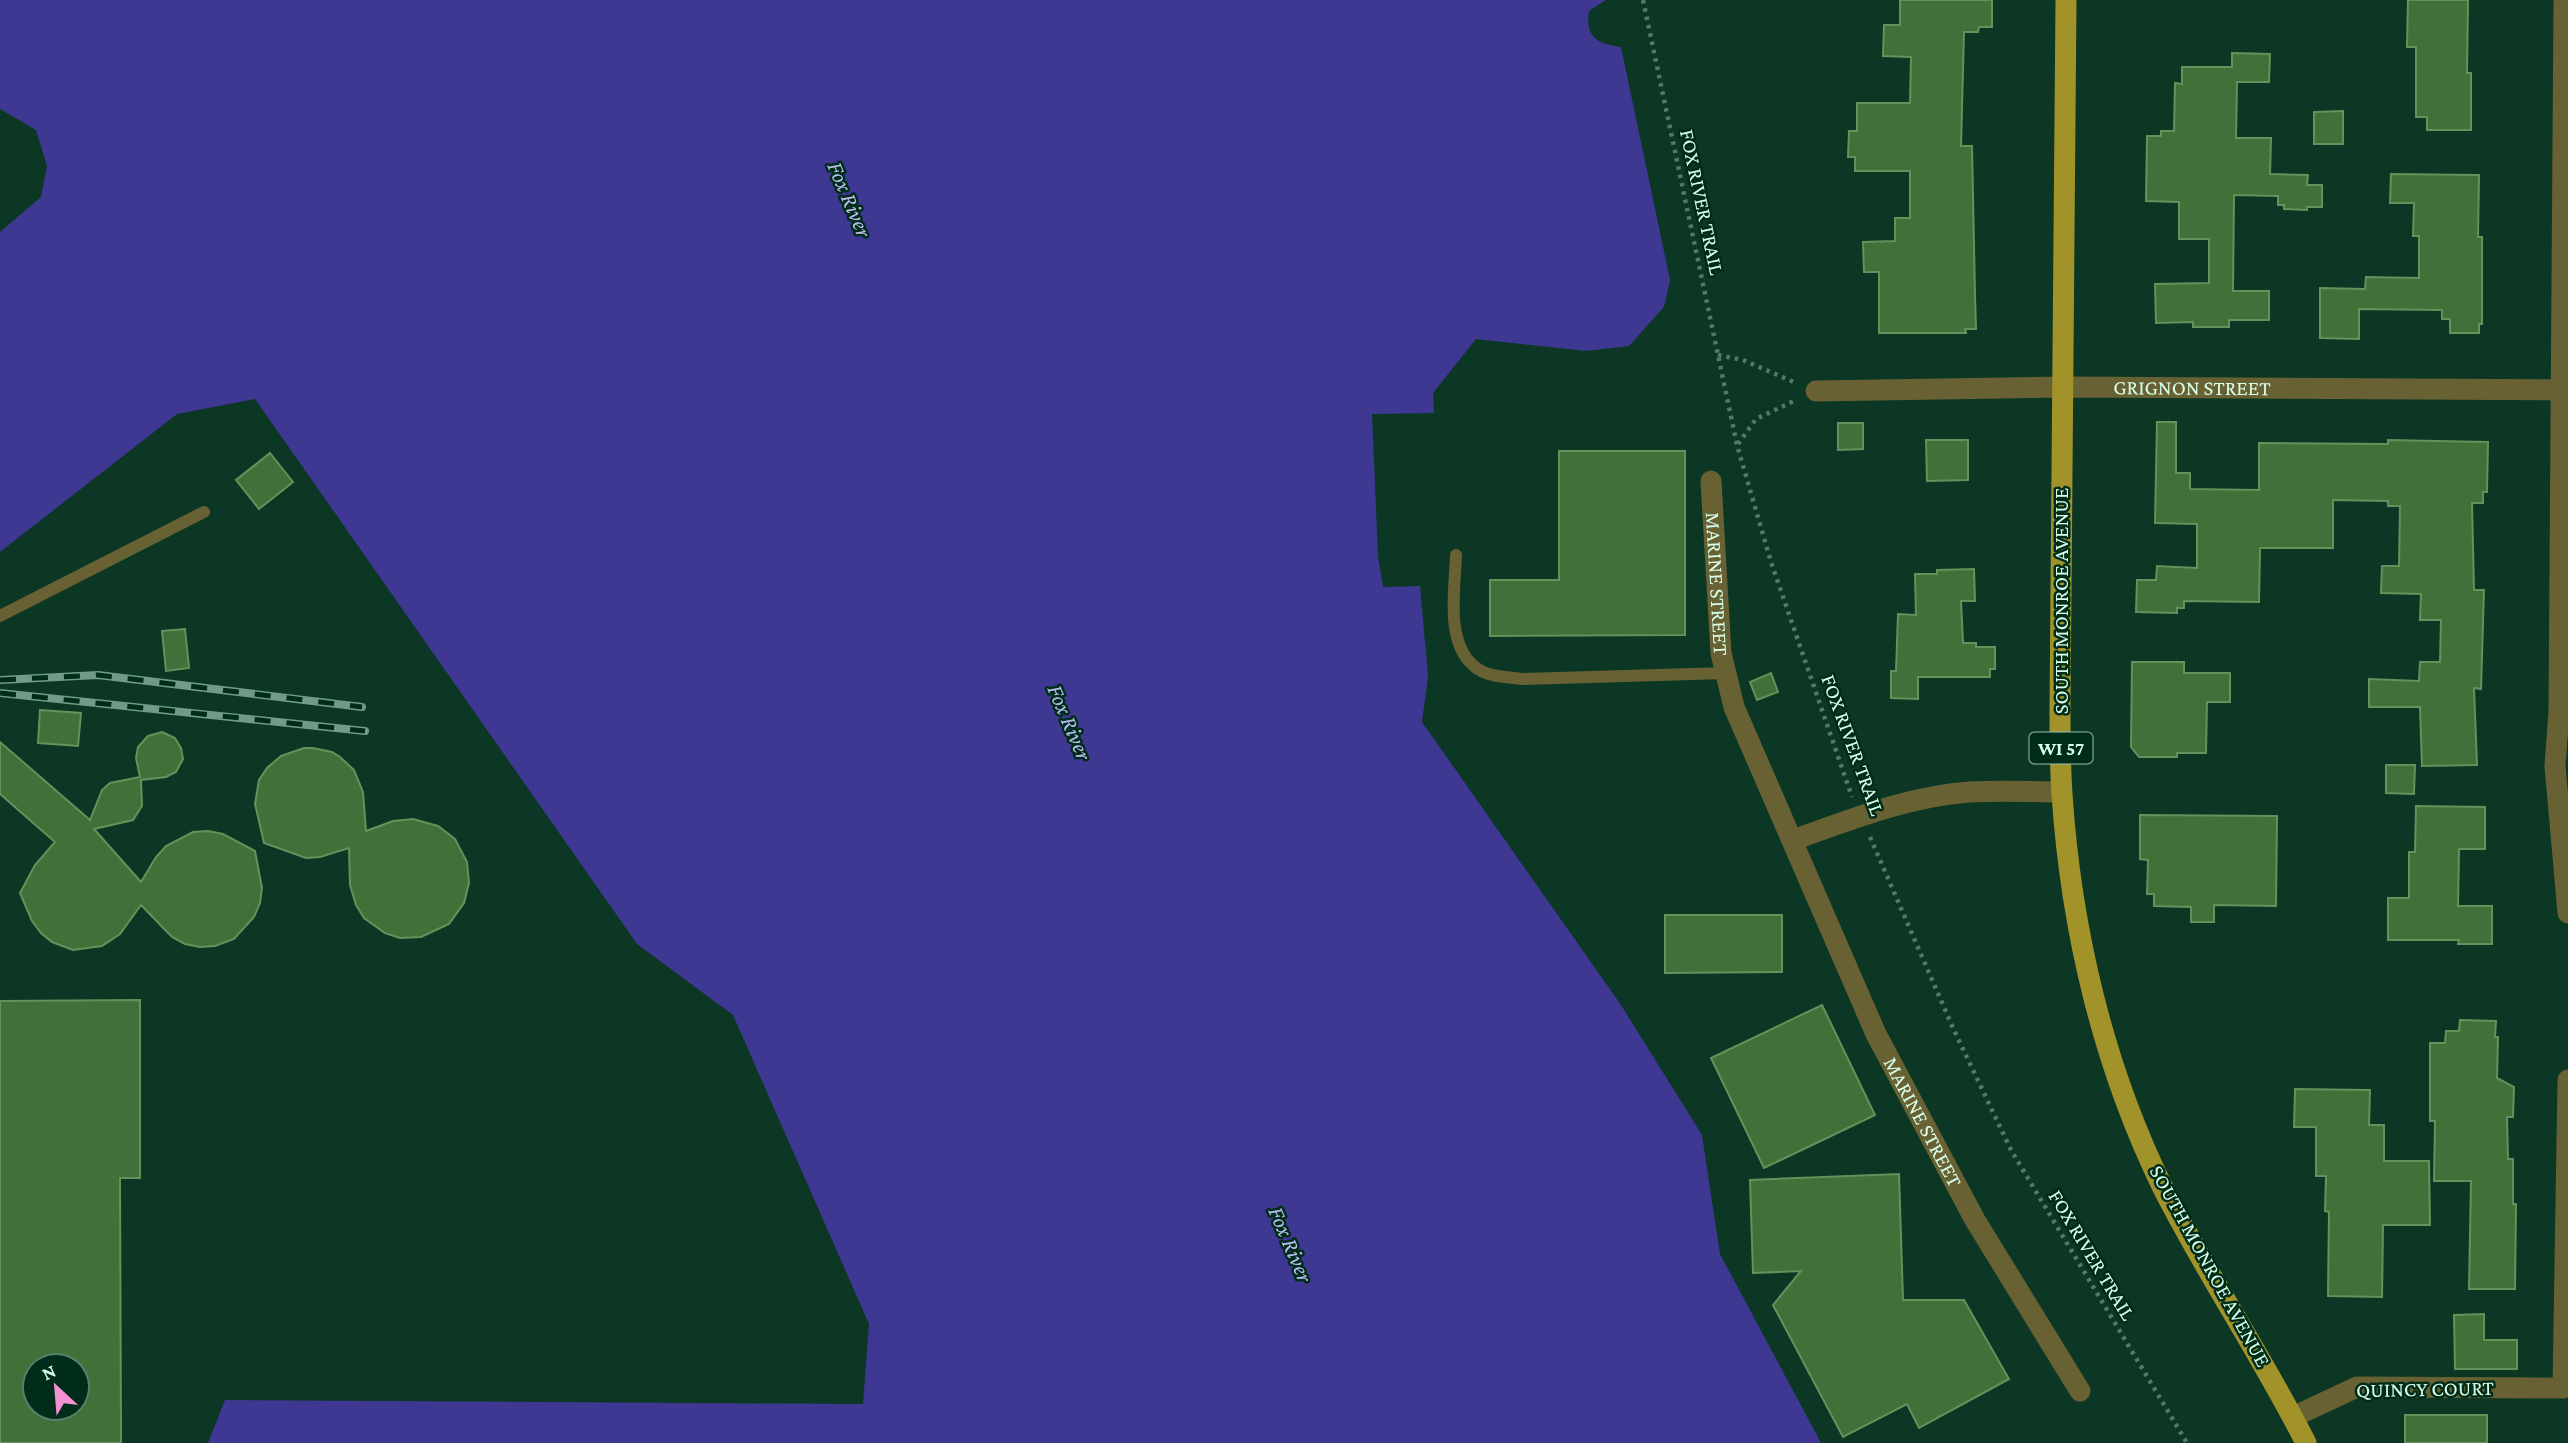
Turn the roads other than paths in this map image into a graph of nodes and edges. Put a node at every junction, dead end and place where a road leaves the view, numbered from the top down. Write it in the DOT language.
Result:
graph roads {
  1 [pos="2066,0"];
  2 [pos="2564,0"];
  3 [pos="2063,387"];
  4 [pos="2565,390"];
  5 [pos="1816,391"];
  6 [pos="1711,481"];
  7 [pos="204,512"];
  8 [pos="1455,555"];
  9 [pos="0,616"];
  10 [pos="1726,674"];
  11 [pos="2061,792"];
  12 [pos="1793,840"];
  13 [pos="2568,913"];
  14 [pos="2568,1080"];
  15 [pos="2080,1391"];
  16 [pos="2293,1417"];
  17 [pos="2306,1443"];
  1 -- 3 [label="main road, SOUTH MONROE AVENUE / WI 57"];
  2 -- 4 [label="street"];
  3 -- 4 [label="street, GRIGNON STREET"];
  3 -- 5 [label="street, GRIGNON STREET"];
  3 -- 11 [label="main road, SOUTH MONROE AVENUE / WI 57"];
  4 -- 13 [label="street"];
  6 -- 10 [label="street, MARINE STREET"];
  7 -- 9 [label="lane"];
  8 -- 10 [label="lane"];
  10 -- 12 [label="street, MARINE STREET"];
  11 -- 12 [label="street"];
  11 -- 16 [label="main road, SOUTH MONROE AVENUE / WI 57"];
  12 -- 15 [label="street, MARINE STREET"];
  14 -- 16 [label="street, QUINCY COURT"];
  16 -- 17 [label="main road, SOUTH MONROE AVENUE / WI 57"];
}
